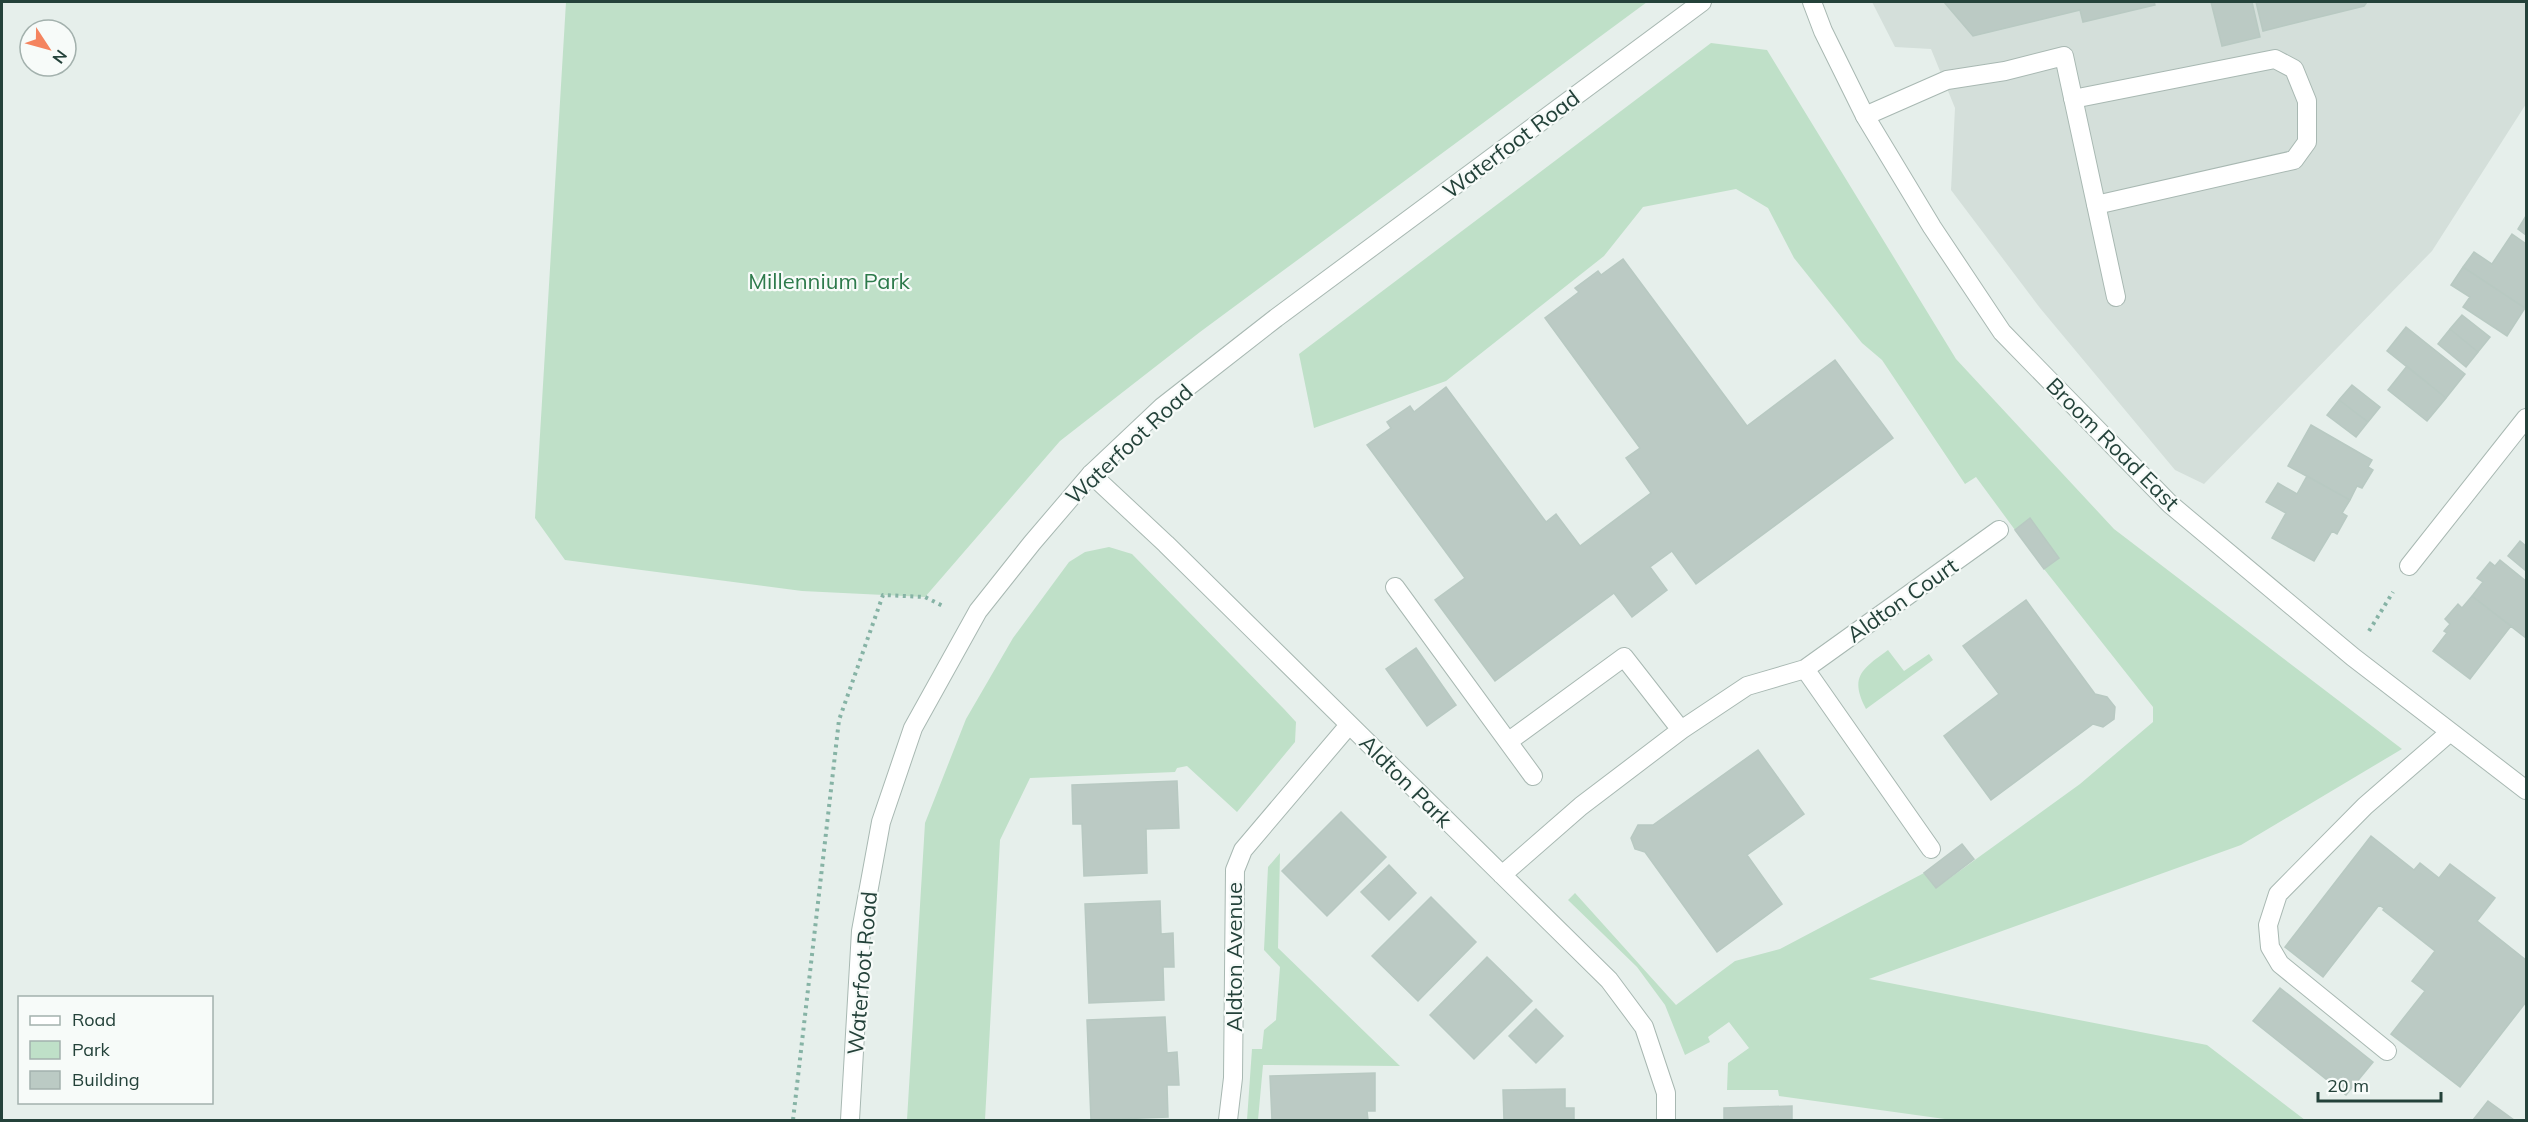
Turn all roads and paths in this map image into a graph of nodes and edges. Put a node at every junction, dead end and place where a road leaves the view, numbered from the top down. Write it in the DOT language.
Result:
graph roads {
  1 [pos="1702,2"];
  2 [pos="1812,2"];
  3 [pos="2073,99"];
  4 [pos="1865,116"];
  5 [pos="2096,205"];
  6 [pos="2116,297"];
  7 [pos="2526,418"];
  8 [pos="1091,474"];
  9 [pos="1999,531"];
  10 [pos="2409,566"];
  11 [pos="1395,587"];
  12 [pos="972,621"];
  13 [pos="2353,657"];
  14 [pos="1805,669"];
  15 [pos="1349,725"];
  16 [pos="1680,730"];
  17 [pos="2448,733"];
  18 [pos="1509,741"];
  19 [pos="1533,776"];
  20 [pos="2526,790"];
  21 [pos="1931,849"];
  22 [pos="1502,875"];
  23 [pos="2388,1051"];
  24 [pos="793,1120"];
  25 [pos="850,1120"];
  26 [pos="1228,1120"];
  27 [pos="1666,1120"];
  1 -- 8 [label="street, Waterfoot Road"];
  2 -- 4 [label="street, Broom Road East"];
  3 -- 4 [label="street"];
  3 -- 5 [label="street"];
  3 -- 5 [label="street"];
  4 -- 13 [label="street, Broom Road East"];
  5 -- 6 [label="street"];
  7 -- 10 [label="street"];
  8 -- 12 [label="street, Waterfoot Road"];
  8 -- 15 [label="street, Aldton Park"];
  9 -- 14 [label="street, Aldton Court"];
  10 -- 13 [label="path"];
  11 -- 18 [label="street"];
  12 -- 24 [label="path"];
  12 -- 25 [label="street, Waterfoot Road"];
  13 -- 17 [label="street, Broom Road East"];
  14 -- 16 [label="street, Aldton Court"];
  14 -- 21 [label="street"];
  15 -- 22 [label="street, Aldton Park"];
  15 -- 26 [label="street, Aldton Avenue"];
  16 -- 18 [label="street"];
  16 -- 22 [label="street, Aldton Court"];
  17 -- 20 [label="street, Broom Road East"];
  17 -- 23 [label="street"];
  18 -- 19 [label="street"];
  22 -- 27 [label="street, Aldton Park"];
}
